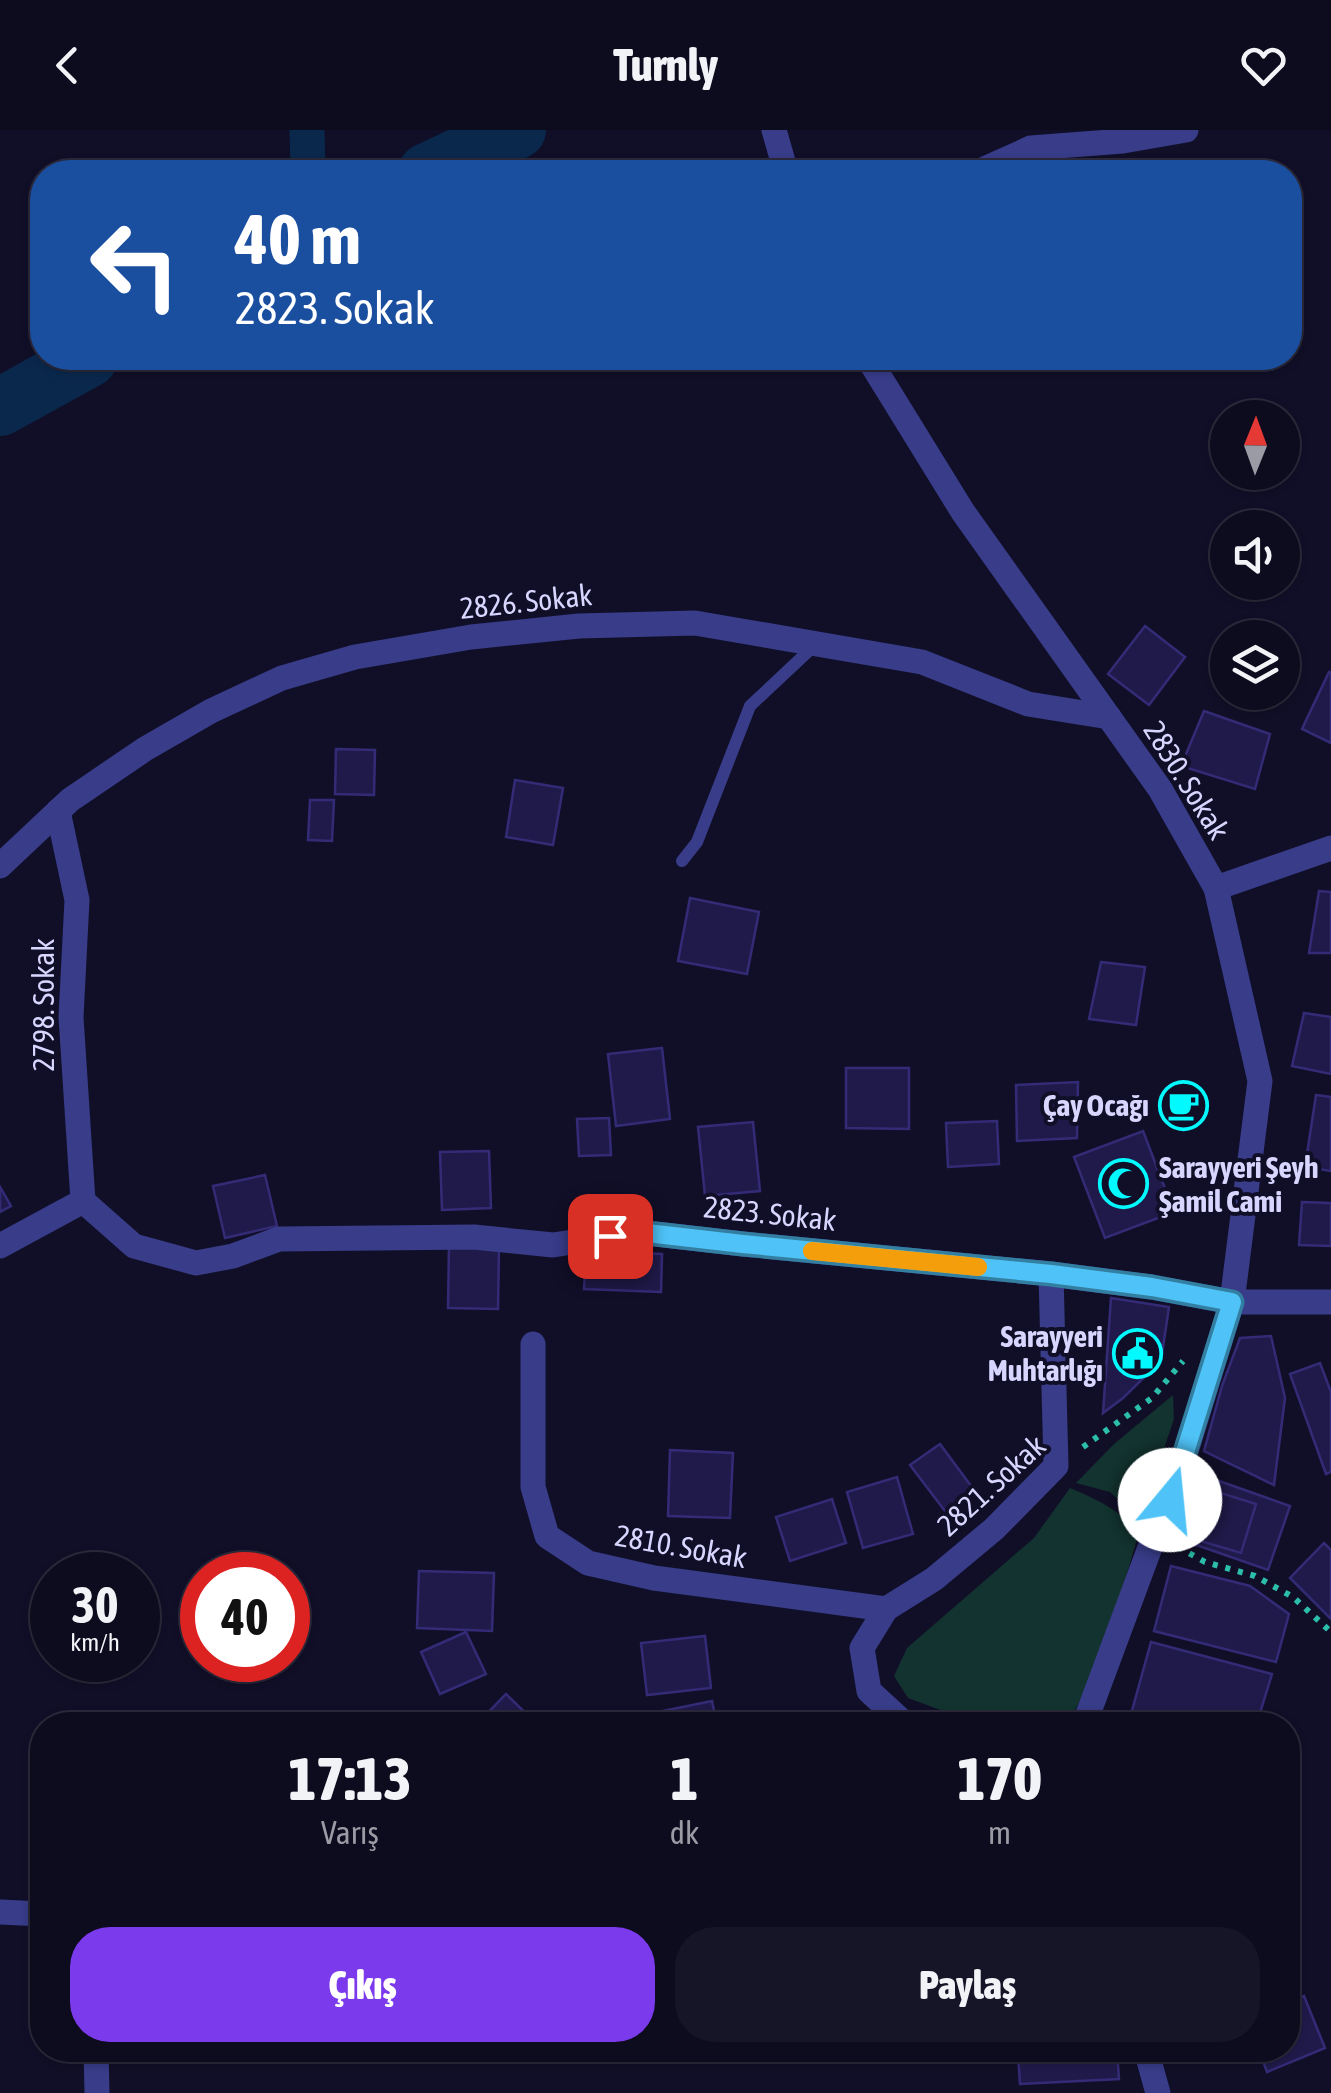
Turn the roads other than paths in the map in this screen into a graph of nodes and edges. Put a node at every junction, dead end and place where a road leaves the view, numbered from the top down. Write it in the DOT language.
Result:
graph roads {
  1 [pos="774,130"];
  2 [pos="1186,130"];
  3 [pos="783,160"];
  4 [pos="1004,160"];
  5 [pos="875,370"];
  6 [pos="816,643"];
  7 [pos="1109,717"];
  8 [pos="58,811"];
  9 [pos="1331,848"];
  10 [pos="682,862"];
  11 [pos="0,866"];
  12 [pos="1216,888"];
  13 [pos="83,1202"];
  14 [pos="0,1246"];
  15 [pos="1051,1274"];
  16 [pos="1232,1302"];
  17 [pos="1331,1302"];
  18 [pos="534,1344"];
  19 [pos="886,1609"];
  20 [pos="891,1712"];
  21 [pos="1089,1712"];
  22 [pos="0,1912"];
  23 [pos="30,1913"];
  24 [pos="96,2062"];
  25 [pos="1149,2062"];
  26 [pos="97,2093"];
  27 [pos="1158,2093"];
  1 -- 3 [label="street"];
  2 -- 4 [label="street"];
  5 -- 7 [label="street, 2830. Sokak"];
  6 -- 7 [label="street, 2826. Sokak"];
  6 -- 8 [label="street, 2826. Sokak"];
  6 -- 10 [label="lane"];
  7 -- 12 [label="street, 2830. Sokak"];
  8 -- 11 [label="street, 2826. Sokak"];
  8 -- 13 [label="street, 2798. Sokak"];
  9 -- 12 [label="street"];
  12 -- 16 [label="street, 2830. Sokak"];
  13 -- 14 [label="street"];
  13 -- 15 [label="street, 2823. Sokak"];
  15 -- 16 [label="street, 2823. Sokak"];
  15 -- 19 [label="street, 2821. Sokak"];
  16 -- 17 [label="street, 2823. Sokak"];
  16 -- 21 [label="street, 2830. Sokak"];
  18 -- 19 [label="street, 2810. Sokak"];
  19 -- 20 [label="street, 2821. Sokak"];
  22 -- 23 [label="street"];
  24 -- 26 [label="street"];
  25 -- 27 [label="street"];
}
